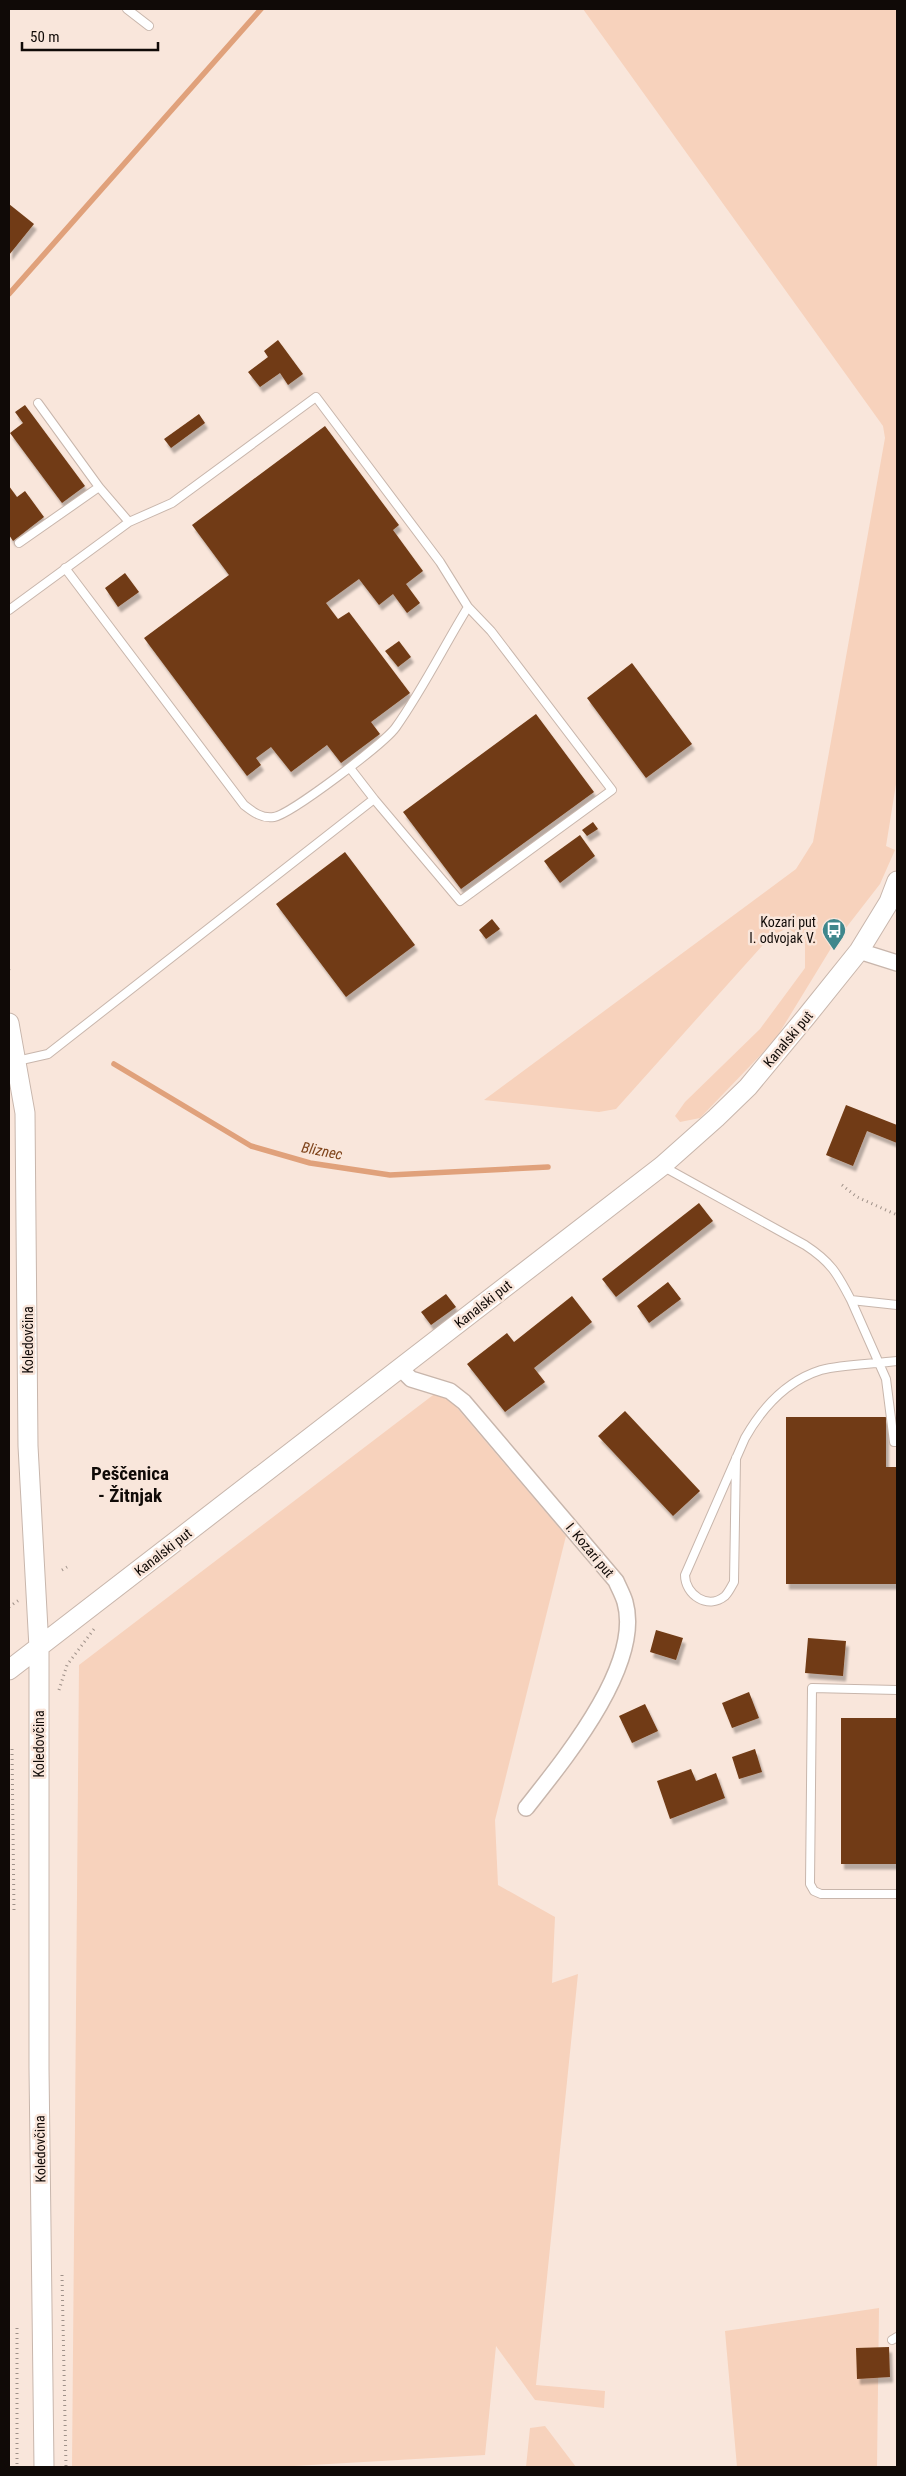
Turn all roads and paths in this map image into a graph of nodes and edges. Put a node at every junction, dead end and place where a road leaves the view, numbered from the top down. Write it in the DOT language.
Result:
graph roads {
  1 [pos="127,9"];
  2 [pos="149,26"];
  3 [pos="38,403"];
  4 [pos="99,487"];
  5 [pos="129,522"];
  6 [pos="19,543"];
  7 [pos="65,568"];
  8 [pos="468,607"];
  9 [pos="9,610"];
  10 [pos="350,768"];
  11 [pos="374,800"];
  12 [pos="897,881"];
  13 [pos="859,951"];
  14 [pos="897,963"];
  15 [pos="9,1023"];
  16 [pos="17,1061"];
  17 [pos="662,1166"];
  18 [pos="842,1185"];
  19 [pos="897,1216"];
  20 [pos="851,1300"];
  21 [pos="897,1305"];
  22 [pos="897,1361"];
  23 [pos="879,1363"];
  24 [pos="400,1368"];
  25 [pos="897,1442"];
  26 [pos="736,1458"];
  27 [pos="67,1567"];
  28 [pos="62,1570"];
  29 [pos="19,1600"];
  30 [pos="9,1607"];
  31 [pos="99,1624"];
  32 [pos="39,1648"];
  33 [pos="9,1670"];
  34 [pos="897,1690"];
  35 [pos="58,1693"];
  36 [pos="12,1749"];
  37 [pos="526,1808"];
  38 [pos="897,1894"];
  39 [pos="14,1912"];
  40 [pos="61,2272"];
  41 [pos="17,2328"];
  42 [pos="17,2467"];
  43 [pos="44,2467"];
  44 [pos="66,2467"];
  1 -- 2 [label="lane"];
  3 -- 4 [label="lane"];
  4 -- 5 [label="lane"];
  4 -- 6 [label="lane"];
  5 -- 7 [label="lane"];
  5 -- 8 [label="lane"];
  7 -- 9 [label="lane"];
  7 -- 10 [label="lane"];
  8 -- 10 [label="lane"];
  8 -- 11 [label="lane"];
  10 -- 11 [label="lane"];
  11 -- 16 [label="lane"];
  12 -- 13 [label="street, Kanalski put"];
  13 -- 14 [label="street"];
  13 -- 17 [label="street, Kanalski put"];
  15 -- 16 [label="street, Koledovčina"];
  16 -- 32 [label="street, Koledovčina"];
  17 -- 20 [label="lane"];
  17 -- 24 [label="street, Kanalski put"];
  18 -- 19 [label="path"];
  20 -- 21 [label="lane"];
  20 -- 23 [label="lane"];
  22 -- 23 [label="lane"];
  23 -- 25 [label="lane"];
  23 -- 26 [label="lane"];
  24 -- 32 [label="street, Kanalski put"];
  24 -- 37 [label="street, I. Kozari put"];
  26 -- 26 [label="lane"];
  27 -- 28 [label="path"];
  29 -- 30 [label="path"];
  31 -- 35 [label="path"];
  32 -- 33 [label="street, Kanalski put"];
  32 -- 43 [label="street, Koledovčina"];
  34 -- 38 [label="lane"];
  36 -- 39 [label="path"];
  40 -- 44 [label="path"];
  41 -- 42 [label="path"];
}
